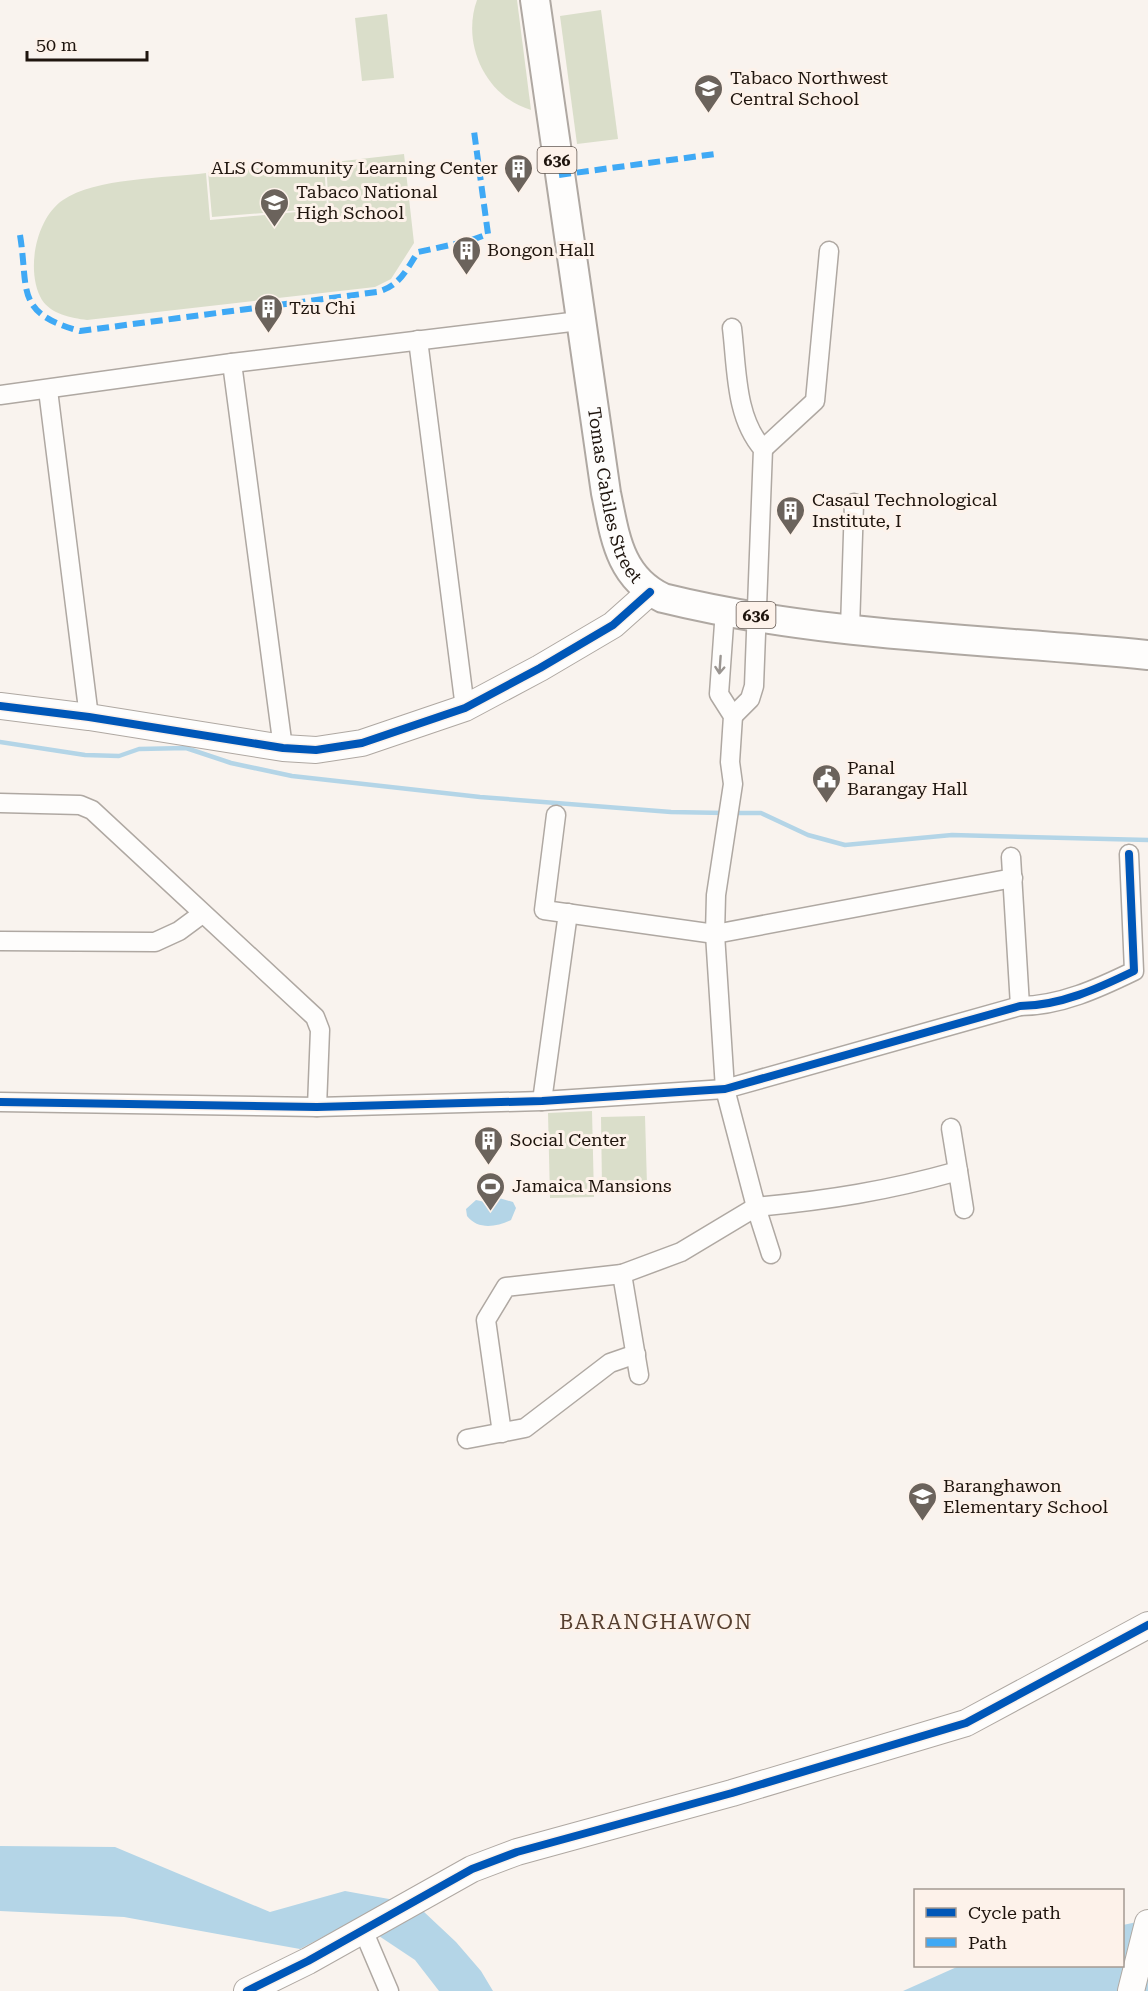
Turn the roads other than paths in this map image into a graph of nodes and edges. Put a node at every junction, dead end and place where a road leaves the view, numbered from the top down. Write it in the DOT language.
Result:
graph roads {
  1 [pos="535,0"];
  2 [pos="829,251"];
  3 [pos="579,321"];
  4 [pos="732,328"];
  5 [pos="418,340"];
  6 [pos="232,363"];
  7 [pos="48,390"];
  8 [pos="0,395"];
  9 [pos="763,448"];
  10 [pos="854,503"];
  11 [pos="650,592"];
  12 [pos="724,610"];
  13 [pos="758,615"];
  14 [pos="850,629"];
  15 [pos="1148,655"];
  16 [pos="0,706"];
  17 [pos="465,708"];
  18 [pos="734,716"];
  19 [pos="89,717"];
  20 [pos="283,748"];
  21 [pos="0,802"];
  22 [pos="556,814"];
  23 [pos="1130,854"];
  24 [pos="1011,857"];
  25 [pos="1012,878"];
  26 [pos="202,914"];
  27 [pos="568,914"];
  28 [pos="715,934"];
  29 [pos="0,941"];
  30 [pos="1020,1006"];
  31 [pos="725,1089"];
  32 [pos="542,1101"];
  33 [pos="0,1102"];
  34 [pos="316,1107"];
  35 [pos="951,1128"];
  36 [pos="958,1171"];
  37 [pos="756,1207"];
  38 [pos="964,1209"];
  39 [pos="771,1254"];
  40 [pos="622,1274"];
  41 [pos="636,1354"];
  42 [pos="639,1375"];
  43 [pos="502,1433"];
  44 [pos="467,1439"];
  45 [pos="1147,1633"];
  46 [pos="1148,1923"];
  47 [pos="370,1926"];
  48 [pos="247,1991"];
  49 [pos="389,1991"];
  50 [pos="1131,1991"];
  1 -- 3 [label="main road, Tomas Cabiles Street / 636"];
  2 -- 9 [label="street"];
  3 -- 5 [label="street"];
  3 -- 11 [label="main road, Tomas Cabiles Street / 636"];
  4 -- 9 [label="street"];
  5 -- 6 [label="street"];
  5 -- 17 [label="street"];
  6 -- 7 [label="street"];
  6 -- 20 [label="street"];
  7 -- 8 [label="street"];
  7 -- 19 [label="street"];
  9 -- 13 [label="street"];
  10 -- 14 [label="street"];
  11 -- 12 [label="main road, Tomas Cabiles Street / 636"];
  11 -- 17 [label="street"];
  12 -- 13 [label="main road, Tomas Cabiles Street / 636"];
  12 -- 18 [label="street, one-way"];
  13 -- 14 [label="main road, Tomas Cabiles Street / 636"];
  13 -- 18 [label="street"];
  14 -- 15 [label="main road, Tomas Cabiles Street / 636"];
  16 -- 19 [label="street"];
  17 -- 20 [label="street"];
  18 -- 28 [label="street"];
  19 -- 20 [label="street"];
  21 -- 26 [label="street"];
  22 -- 27 [label="street"];
  23 -- 30 [label="street"];
  24 -- 25 [label="street"];
  25 -- 28 [label="street"];
  25 -- 30 [label="street"];
  26 -- 29 [label="street"];
  26 -- 34 [label="street"];
  27 -- 28 [label="street"];
  27 -- 32 [label="street"];
  28 -- 31 [label="street"];
  30 -- 31 [label="street"];
  31 -- 32 [label="street"];
  31 -- 37 [label="street"];
  32 -- 34 [label="street"];
  33 -- 34 [label="street"];
  35 -- 36 [label="street"];
  36 -- 37 [label="street"];
  36 -- 38 [label="street"];
  37 -- 39 [label="street"];
  37 -- 40 [label="street"];
  40 -- 41 [label="street"];
  40 -- 43 [label="street"];
  41 -- 42 [label="street"];
  41 -- 43 [label="street"];
  43 -- 44 [label="street"];
  45 -- 47 [label="street"];
  46 -- 50 [label="street"];
  47 -- 48 [label="street"];
  47 -- 49 [label="street"];
}
